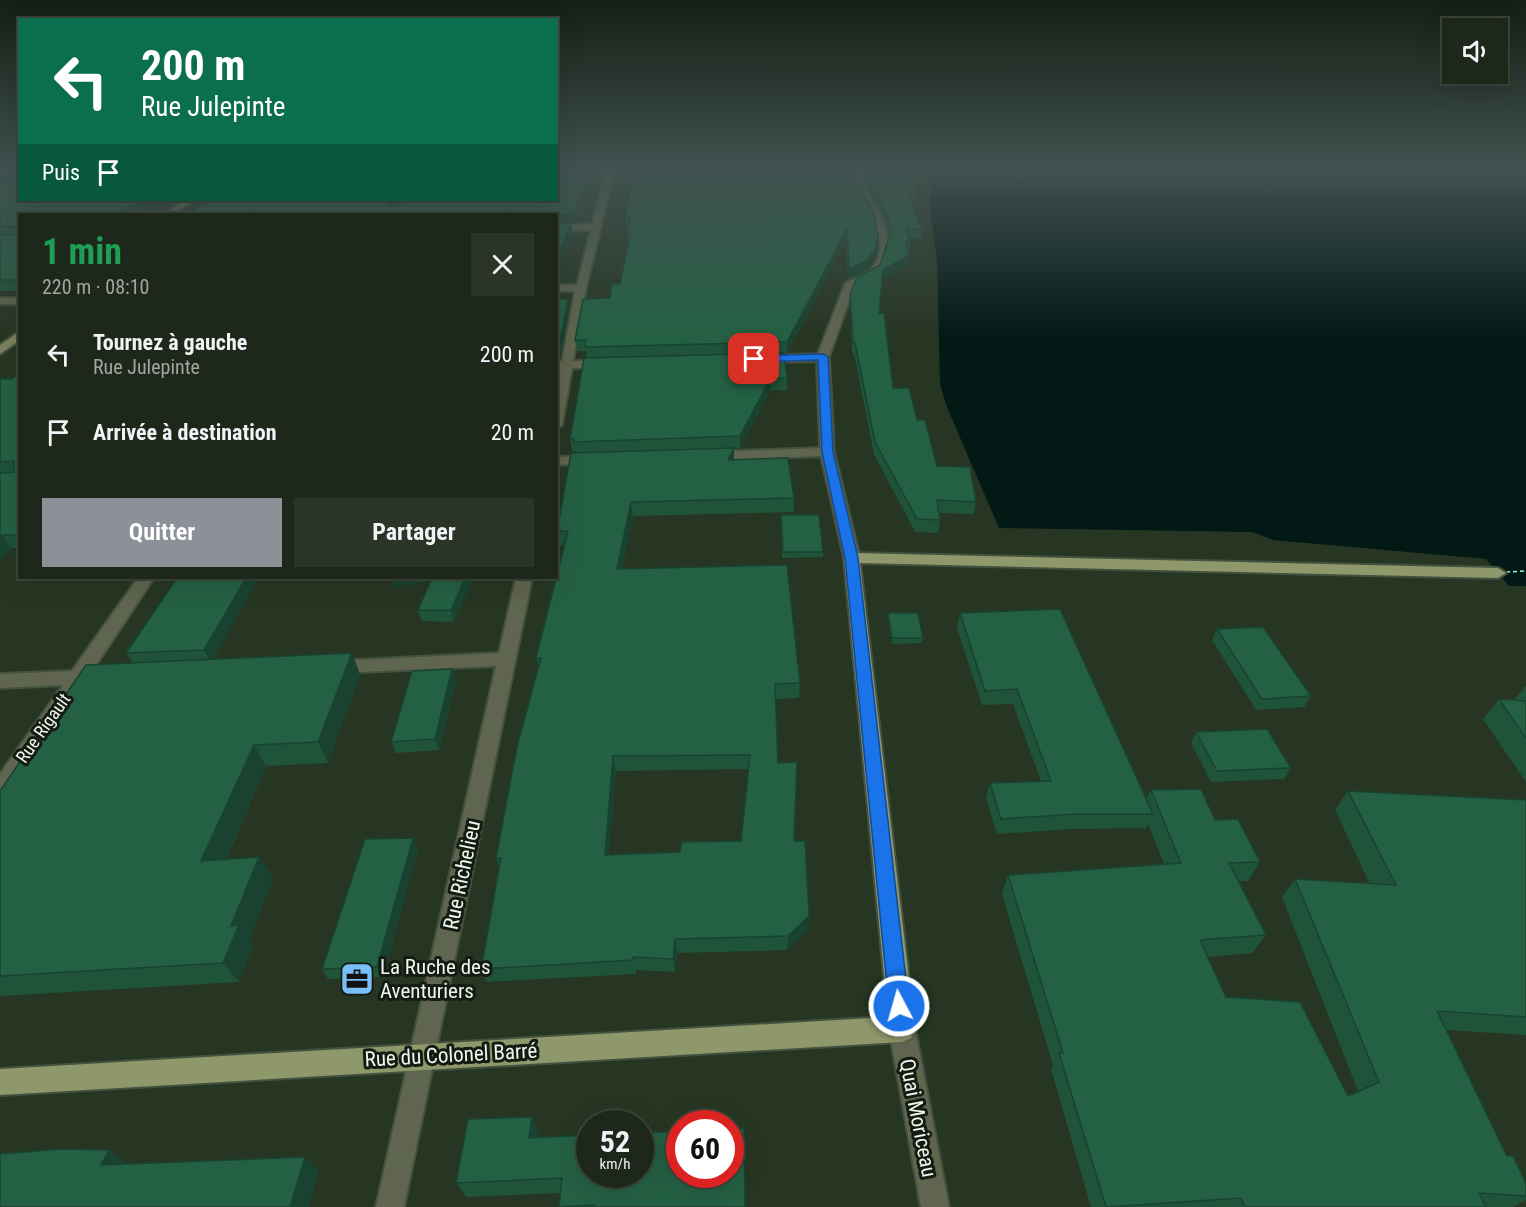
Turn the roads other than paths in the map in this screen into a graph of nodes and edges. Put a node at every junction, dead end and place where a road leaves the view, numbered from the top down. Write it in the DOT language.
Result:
graph roads {
  1 [pos="598,223"];
  2 [pos="878,223"];
  3 [pos="597,227"];
  4 [pos="558,228"];
  5 [pos="558,288"];
  6 [pos="581,288"];
  7 [pos="18,301"];
  8 [pos="0,302"];
  9 [pos="18,336"];
  10 [pos="0,351"];
  11 [pos="823,357"];
  12 [pos="754,359"];
  13 [pos="615,363"];
  14 [pos="563,365"];
  15 [pos="558,408"];
  16 [pos="827,452"];
  17 [pos="698,456"];
  18 [pos="604,459"];
  19 [pos="558,461"];
  20 [pos="852,558"];
  21 [pos="1498,573"];
  22 [pos="145,579"];
  23 [pos="524,579"];
  24 [pos="507,659"];
  25 [pos="316,668"];
  26 [pos="113,676"];
  27 [pos="77,678"];
  28 [pos="0,681"];
  29 [pos="0,790"];
  30 [pos="902,1029"];
  31 [pos="424,1057"];
  32 [pos="0,1082"];
  33 [pos="390,1207"];
  34 [pos="935,1207"];
  1 -- 3 [label="street"];
  2 -- 11 [label="street"];
  3 -- 4 [label="street"];
  3 -- 6 [label="street"];
  5 -- 6 [label="street"];
  6 -- 14 [label="street"];
  7 -- 8 [label="street"];
  9 -- 10 [label="main road"];
  11 -- 12 [label="street"];
  11 -- 16 [label="street"];
  13 -- 14 [label="street"];
  14 -- 15 [label="street"];
  16 -- 17 [label="street"];
  16 -- 20 [label="street"];
  18 -- 19 [label="street"];
  20 -- 21 [label="main road"];
  20 -- 30 [label="main road"];
  22 -- 27 [label="street, Rue Rigault"];
  23 -- 24 [label="street, Rue Richelieu"];
  24 -- 25 [label="street"];
  24 -- 31 [label="street, Rue Richelieu"];
  26 -- 27 [label="street"];
  27 -- 28 [label="street"];
  27 -- 29 [label="street, Rue Rigault"];
  30 -- 31 [label="main road, Rue du Colonel Barré"];
  30 -- 34 [label="street, Quai Moriceau"];
  31 -- 32 [label="main road, Rue du Colonel Barré"];
  31 -- 33 [label="street, Rue Richelieu"];
}
